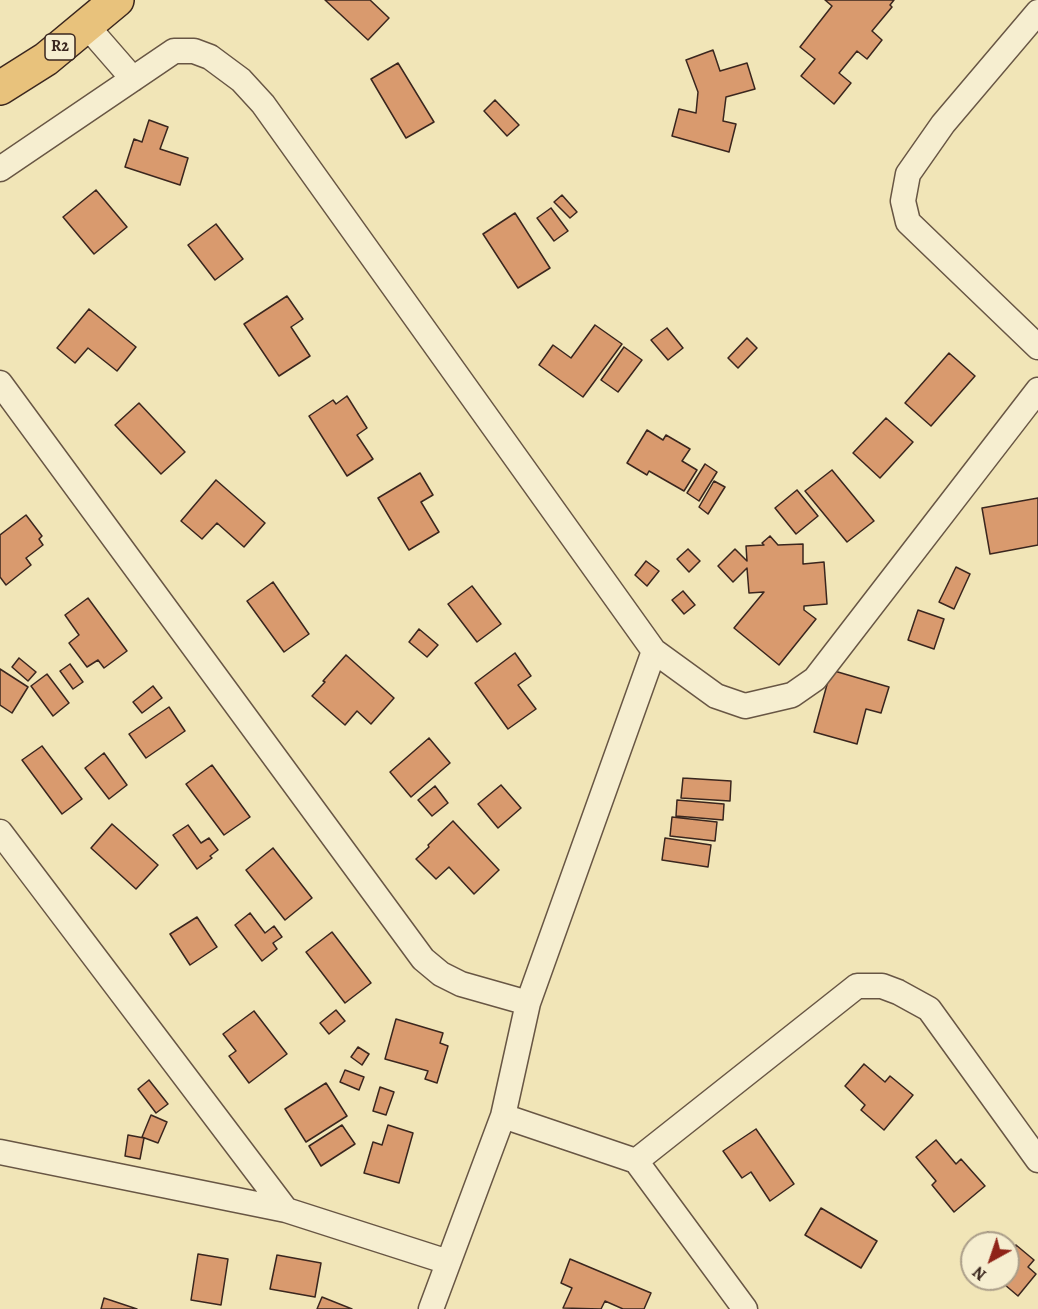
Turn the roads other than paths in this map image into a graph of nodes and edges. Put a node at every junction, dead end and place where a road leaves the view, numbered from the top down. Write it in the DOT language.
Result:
graph roads {
  1 [pos="117,0"];
  2 [pos="1038,12"];
  3 [pos="86,25"];
  4 [pos="132,79"];
  5 [pos="0,88"];
  6 [pos="0,169"];
  7 [pos="1038,347"];
  8 [pos="0,383"];
  9 [pos="1038,390"];
  10 [pos="654,651"];
  11 [pos="0,832"];
  12 [pos="528,1003"];
  13 [pos="503,1116"];
  14 [pos="0,1152"];
  15 [pos="1038,1160"];
  16 [pos="636,1161"];
  17 [pos="286,1210"];
  18 [pos="448,1262"];
  19 [pos="431,1309"];
  20 [pos="745,1309"];
  1 -- 3 [label="highway, R2"];
  2 -- 7 [label="street"];
  3 -- 4 [label="street"];
  3 -- 5 [label="highway, R2"];
  4 -- 6 [label="street"];
  4 -- 10 [label="street"];
  8 -- 12 [label="street"];
  9 -- 10 [label="street"];
  10 -- 12 [label="street"];
  11 -- 17 [label="street"];
  12 -- 13 [label="street"];
  13 -- 16 [label="street"];
  13 -- 18 [label="street"];
  14 -- 17 [label="street"];
  15 -- 16 [label="street"];
  16 -- 20 [label="street"];
  17 -- 18 [label="street"];
  18 -- 19 [label="street"];
}
